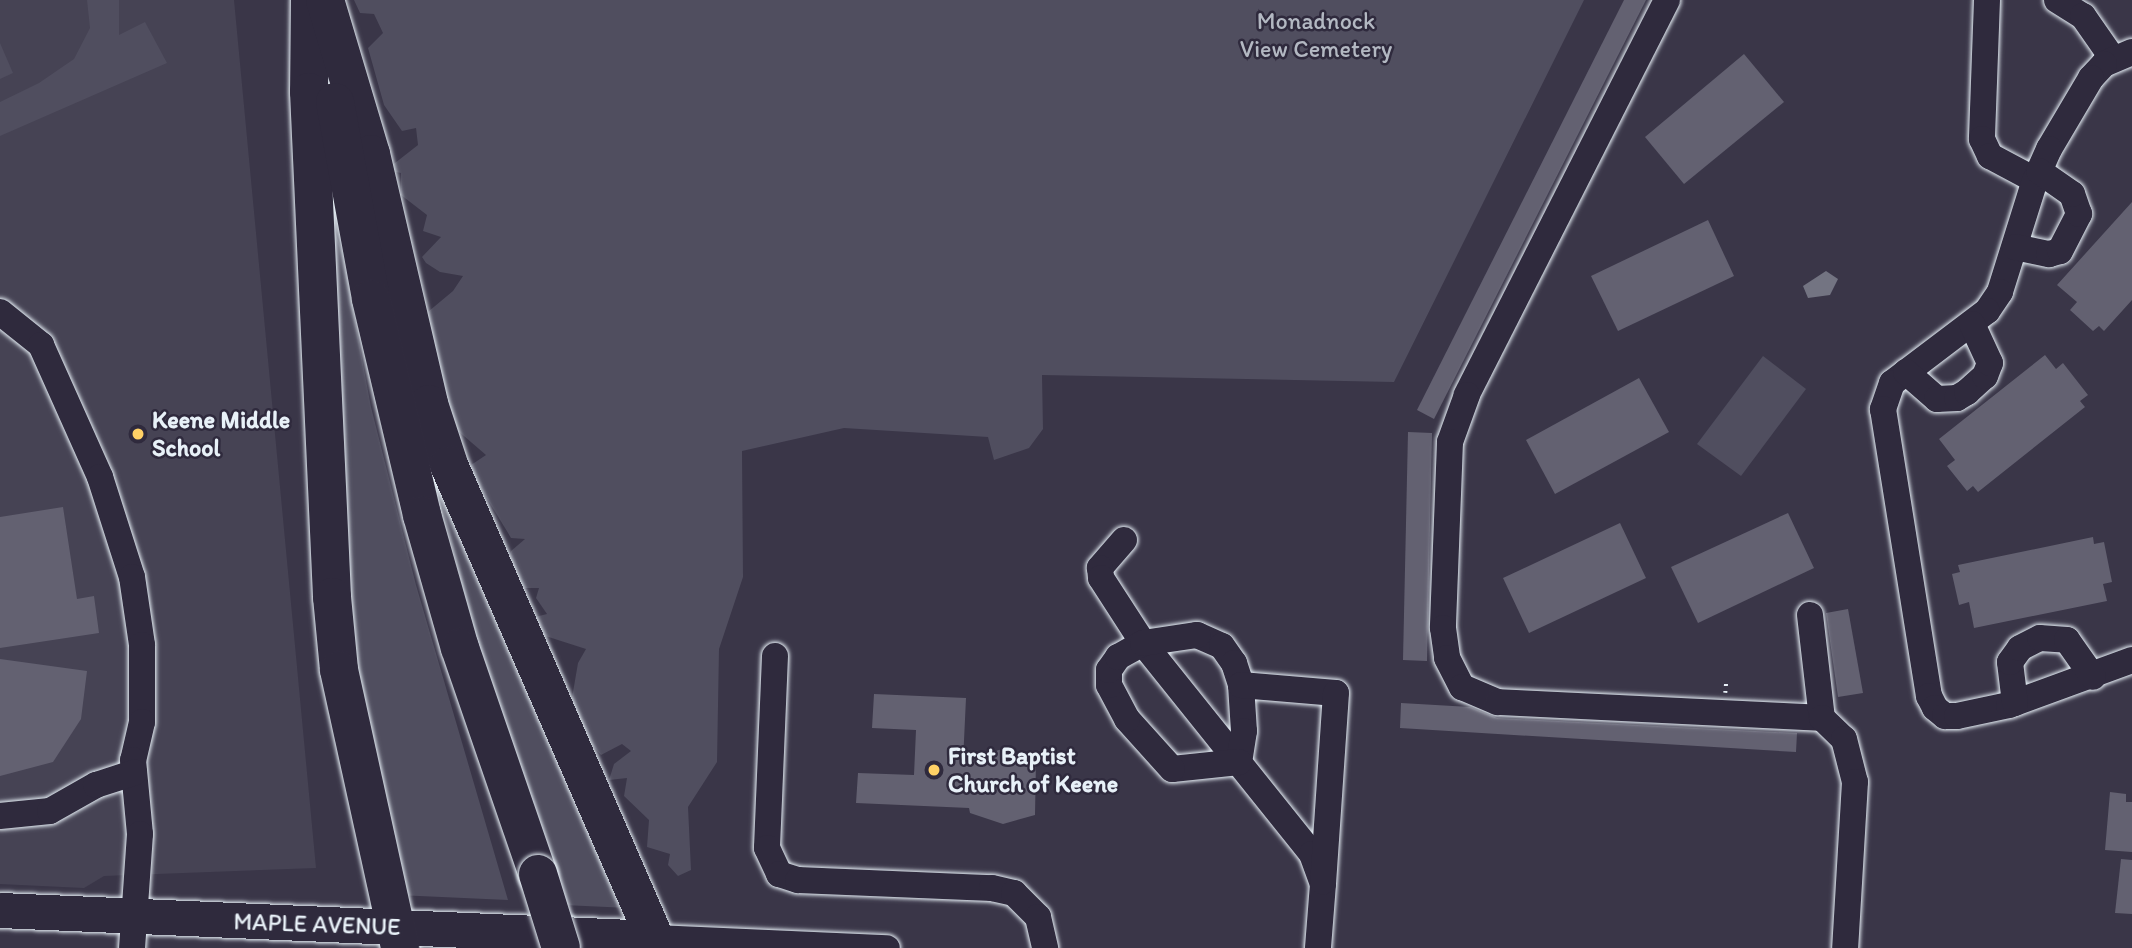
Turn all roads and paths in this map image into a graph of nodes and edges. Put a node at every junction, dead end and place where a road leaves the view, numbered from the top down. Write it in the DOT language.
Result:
graph roads {
  1 [pos="310,0"];
  2 [pos="318,0"];
  3 [pos="325,0"];
  4 [pos="1667,0"];
  5 [pos="1987,0"];
  6 [pos="2057,0"];
  7 [pos="2122,55"];
  8 [pos="2037,175"];
  9 [pos="2015,247"];
  10 [pos="0,312"];
  11 [pos="1972,324"];
  12 [pos="1906,372"];
  13 [pos="1124,540"];
  14 [pos="1810,615"];
  15 [pos="1143,643"];
  16 [pos="775,656"];
  17 [pos="2132,660"];
  18 [pos="2093,677"];
  19 [pos="1241,685"];
  20 [pos="2015,703"];
  21 [pos="1822,718"];
  22 [pos="1239,762"];
  23 [pos="135,784"];
  24 [pos="0,816"];
  25 [pos="1323,884"];
  26 [pos="0,910"];
  27 [pos="134,932"];
  28 [pos="397,937"];
  29 [pos="657,943"];
  30 [pos="561,948"];
  31 [pos="887,948"];
  32 [pos="1045,948"];
  33 [pos="1318,948"];
  34 [pos="1844,948"];
  1 -- 28 [label="highway"];
  2 -- 30 [label="highway, bridge"];
  3 -- 29 [label="highway"];
  4 -- 21 [label="street"];
  5 -- 8 [label="street"];
  6 -- 7 [label="street"];
  7 -- 8 [label="street"];
  8 -- 9 [label="street"];
  8 -- 9 [label="street"];
  9 -- 11 [label="street"];
  10 -- 23 [label="street"];
  11 -- 12 [label="street"];
  11 -- 12 [label="street"];
  12 -- 20 [label="street"];
  13 -- 15 [label="street"];
  14 -- 21 [label="street"];
  15 -- 19 [label="street"];
  15 -- 22 [label="street"];
  15 -- 22 [label="street"];
  16 -- 32 [label="street"];
  17 -- 18 [label="street"];
  18 -- 20 [label="street"];
  18 -- 20 [label="street"];
  19 -- 22 [label="street"];
  19 -- 25 [label="street"];
  21 -- 34 [label="street"];
  22 -- 25 [label="street"];
  23 -- 24 [label="street"];
  23 -- 27 [label="street"];
  25 -- 33 [label="street"];
  26 -- 27 [label="main road, MAPLE AVENUE"];
  27 -- 28 [label="main road, MAPLE AVENUE"];
  28 -- 29 [label="main road, MAPLE AVENUE"];
  29 -- 31 [label="street, MAPLE AVENUE"];
}
